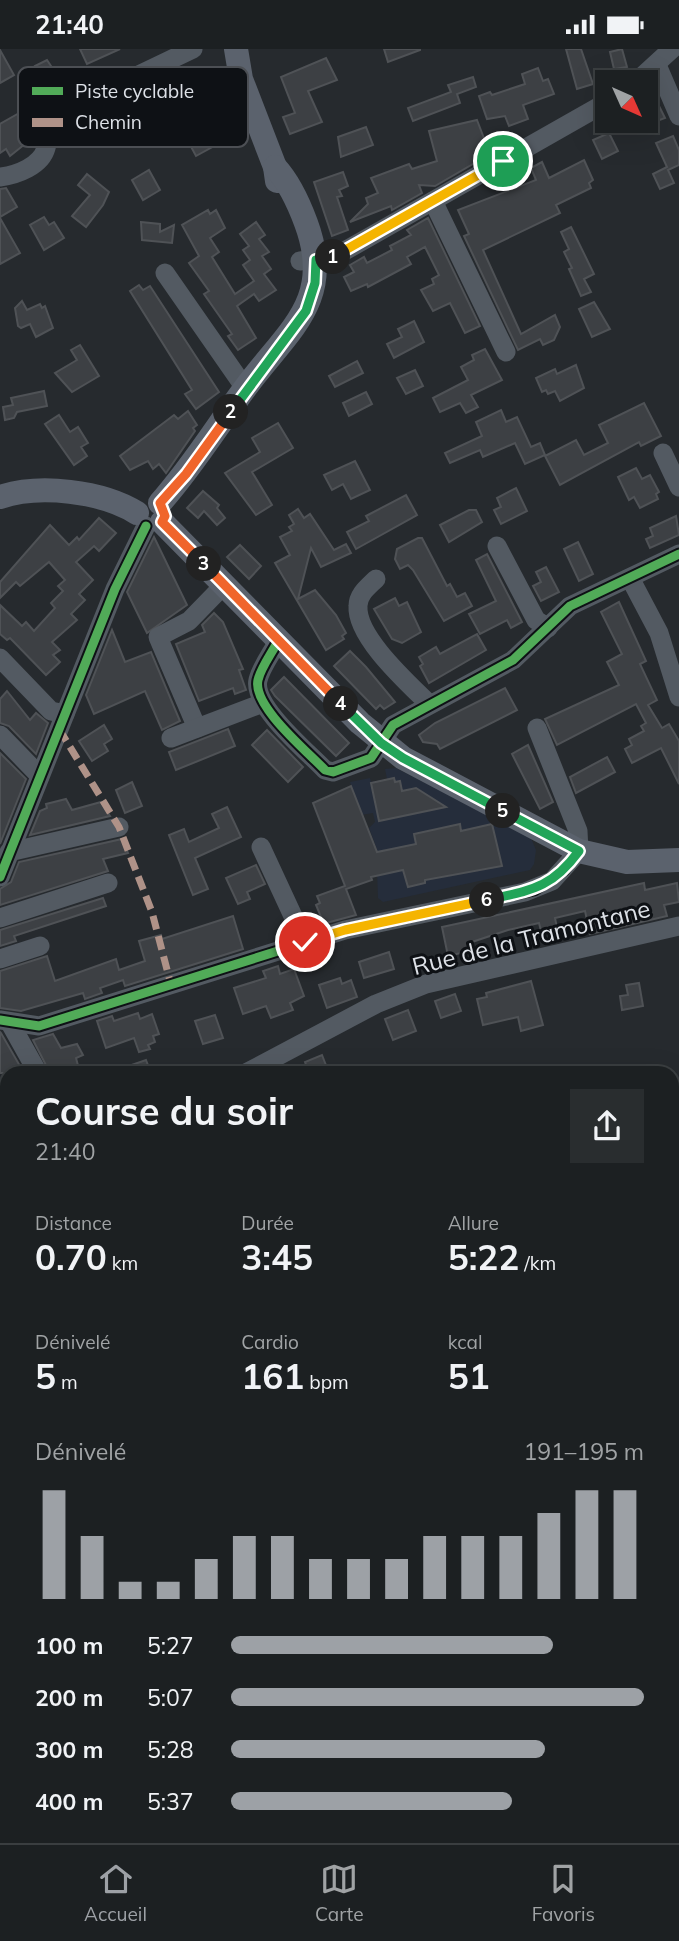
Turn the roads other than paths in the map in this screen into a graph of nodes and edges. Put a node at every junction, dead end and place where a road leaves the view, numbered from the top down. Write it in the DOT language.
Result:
graph roads {
  1 [pos="192,49"];
  2 [pos="236,49"];
  3 [pos="672,49"];
  4 [pos="657,65"];
  5 [pos="155,67"];
  6 [pos="239,67"];
  7 [pos="651,70"];
  8 [pos="248,97"];
  9 [pos="595,109"];
  10 [pos="679,115"];
  11 [pos="46,147"];
  12 [pos="0,177"];
  13 [pos="433,201"];
  14 [pos="308,260"];
  15 [pos="165,274"];
  16 [pos="506,352"];
  17 [pos="245,389"];
  18 [pos="663,453"];
  19 [pos="679,487"];
  20 [pos="0,497"];
  21 [pos="150,513"];
  22 [pos="498,546"];
  23 [pos="679,554"];
  24 [pos="630,578"];
  25 [pos="376,579"];
  26 [pos="224,585"];
  27 [pos="548,628"];
  28 [pos="278,641"];
  29 [pos="0,658"];
  30 [pos="679,697"];
  31 [pos="263,703"];
  32 [pos="429,704"];
  33 [pos="65,714"];
  34 [pos="197,728"];
  35 [pos="537,728"];
  36 [pos="0,735"];
  37 [pos="171,738"];
  38 [pos="381,743"];
  39 [pos="40,776"];
  40 [pos="119,827"];
  41 [pos="8,841"];
  42 [pos="261,847"];
  43 [pos="579,851"];
  44 [pos="679,860"];
  45 [pos="0,877"];
  46 [pos="108,883"];
  47 [pos="0,918"];
  48 [pos="679,926"];
  49 [pos="305,942"];
  50 [pos="40,946"];
  51 [pos="0,959"];
  52 [pos="4,1021"];
  53 [pos="33,1066"];
  54 [pos="259,1066"];
  1 -- 5 [label="street"];
  2 -- 6 [label="main road"];
  3 -- 4 [label="street"];
  4 -- 7 [label="street"];
  4 -- 10 [label="street"];
  8 -- 14 [label="main road"];
  9 -- 13 [label="street"];
  11 -- 12 [label="street"];
  13 -- 14 [label="street"];
  13 -- 16 [label="street"];
  14 -- 17 [label="main road"];
  15 -- 17 [label="street"];
  17 -- 21 [label="main road"];
  18 -- 19 [label="street"];
  20 -- 21 [label="main road"];
  21 -- 26 [label="main road"];
  21 -- 33 [label="street"];
  22 -- 27 [label="street"];
  23 -- 24 [label="street"];
  24 -- 27 [label="street"];
  24 -- 30 [label="street"];
  25 -- 32 [label="street"];
  26 -- 28 [label="main road"];
  26 -- 34 [label="street"];
  27 -- 32 [label="street"];
  28 -- 31 [label="street"];
  28 -- 38 [label="main road"];
  29 -- 33 [label="street"];
  31 -- 34 [label="street"];
  31 -- 38 [label="street"];
  32 -- 38 [label="street"];
  33 -- 39 [label="street"];
  34 -- 37 [label="street"];
  35 -- 43 [label="street"];
  36 -- 39 [label="street"];
  38 -- 43 [label="main road"];
  39 -- 41 [label="street"];
  40 -- 41 [label="street"];
  41 -- 45 [label="street"];
  42 -- 49 [label="street"];
  43 -- 44 [label="main road"];
  43 -- 49 [label="street"];
  46 -- 47 [label="street"];
  48 -- 54 [label="street, Rue de la Tramontane"];
  49 -- 52 [label="street"];
  50 -- 51 [label="street"];
  52 -- 53 [label="street"];
}
